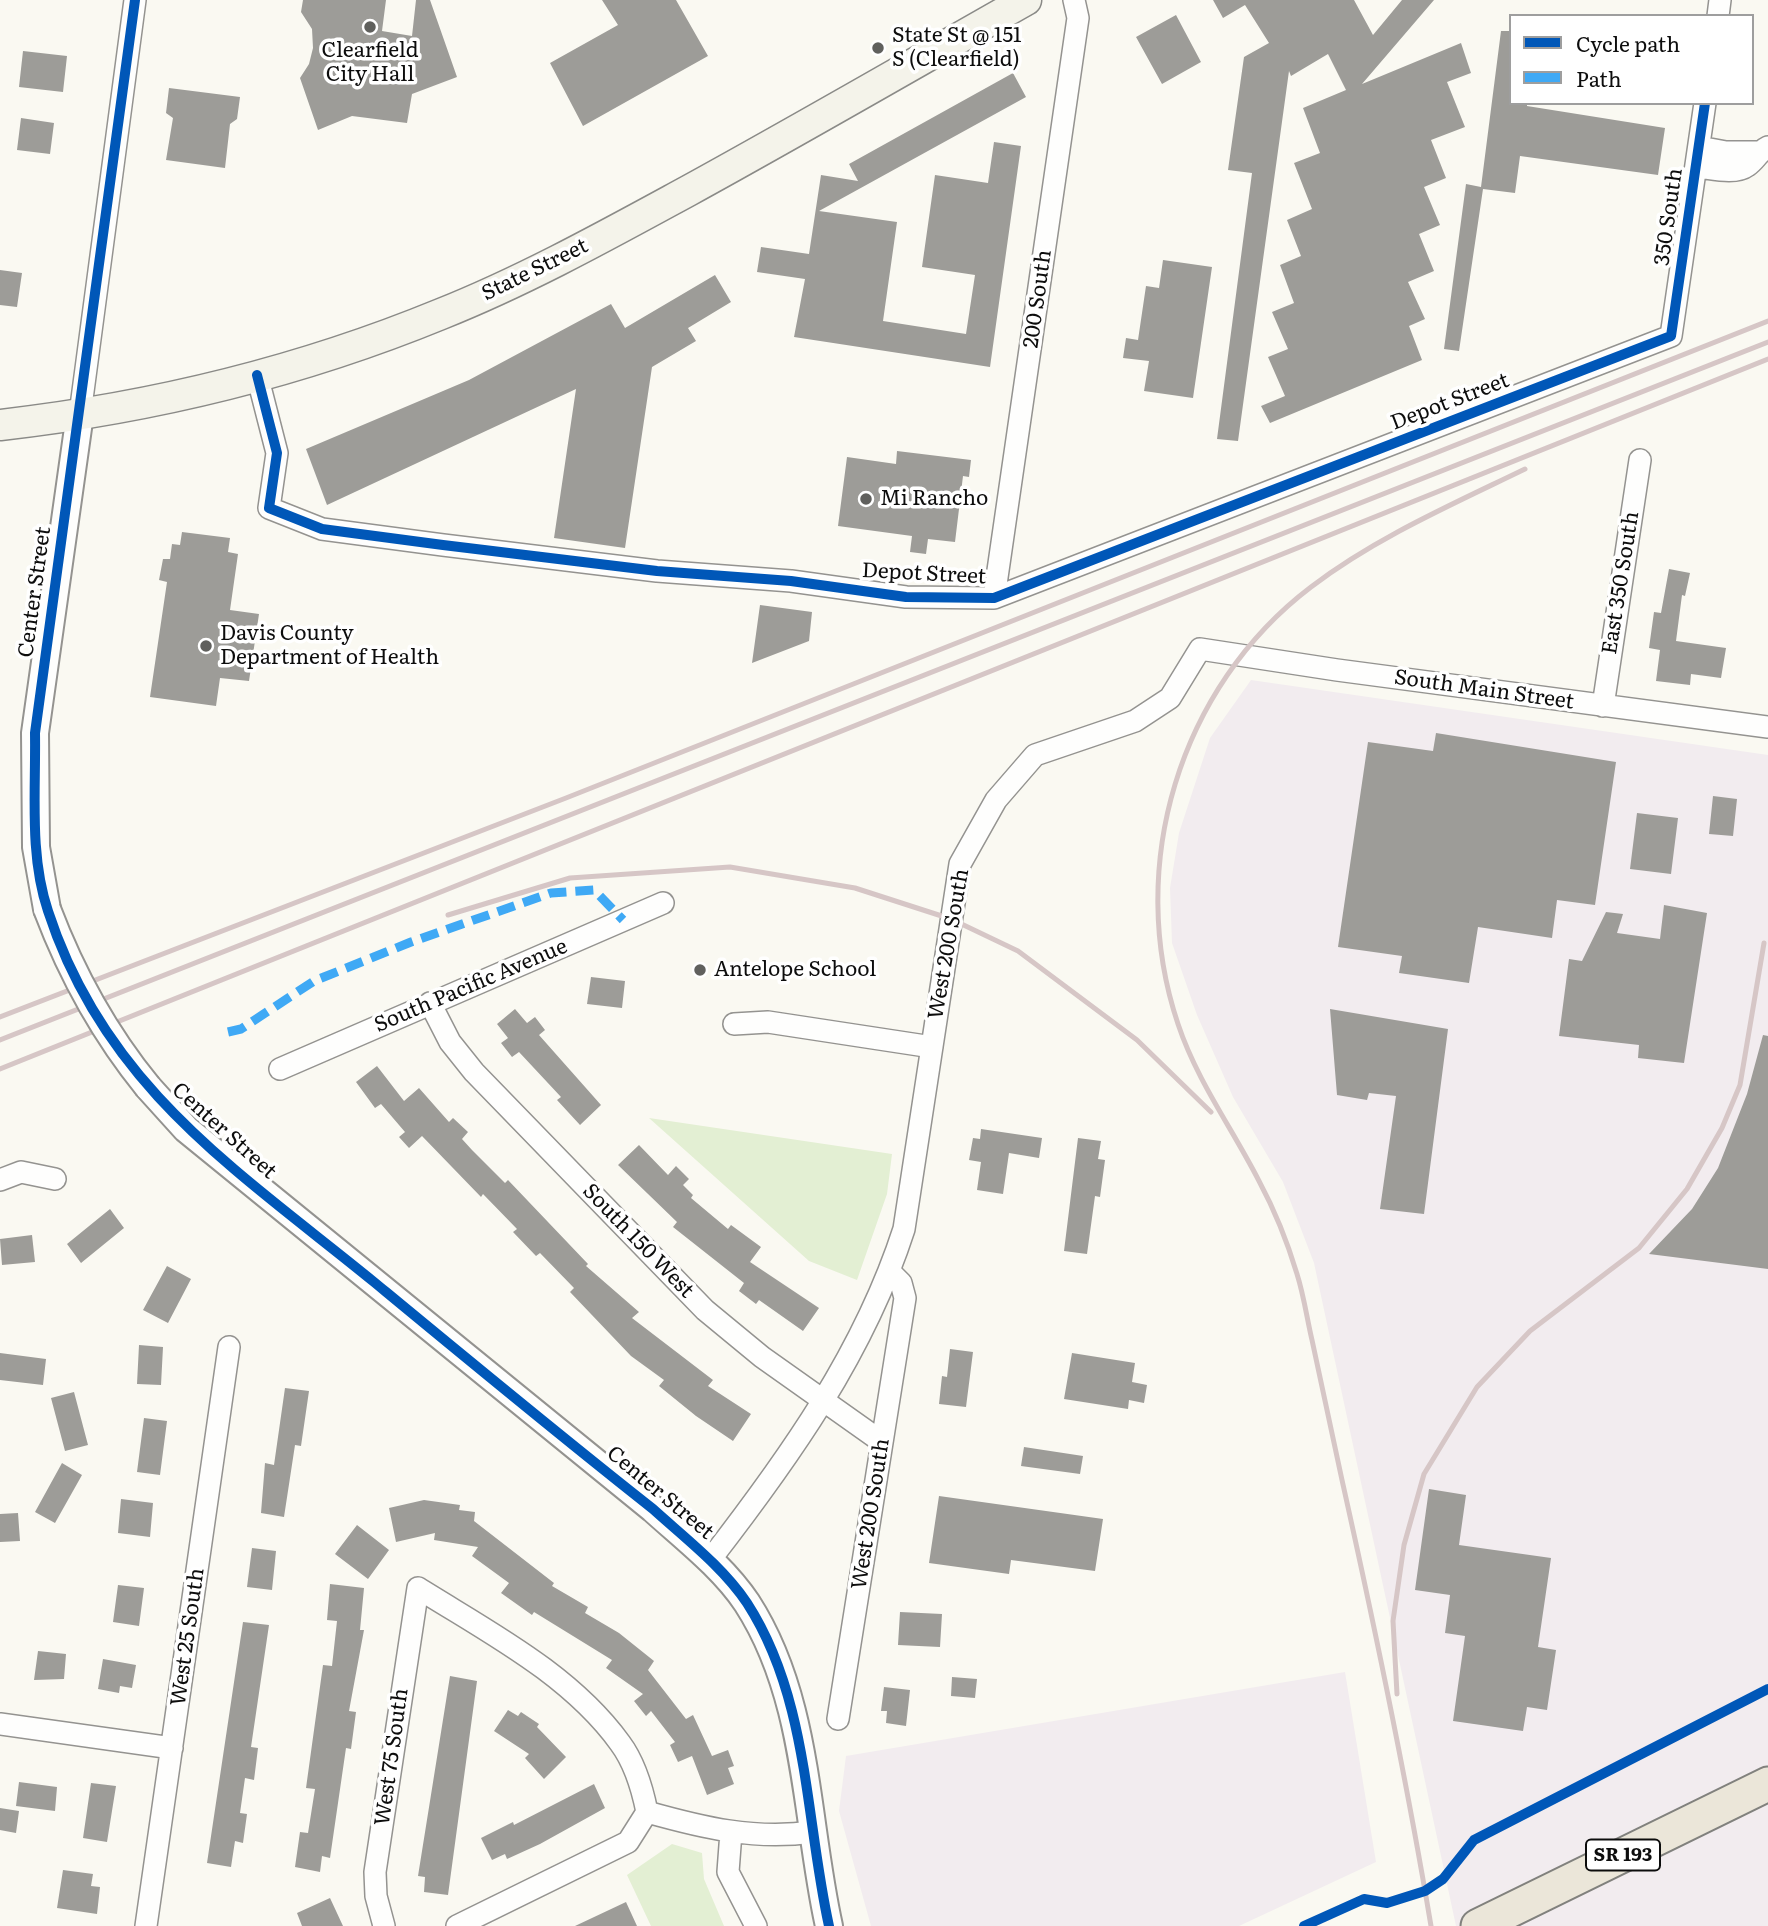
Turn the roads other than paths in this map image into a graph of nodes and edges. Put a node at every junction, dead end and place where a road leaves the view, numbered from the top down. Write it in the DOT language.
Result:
graph roads {
  1 [pos="135,0"];
  2 [pos="1026,0"];
  3 [pos="1074,0"];
  4 [pos="1705,105"];
  5 [pos="1763,149"];
  6 [pos="1697,157"];
  7 [pos="1671,337"];
  8 [pos="257,375"];
  9 [pos="80,414"];
  10 [pos="0,425"];
  11 [pos="1640,460"];
  12 [pos="994,598"];
  13 [pos="1200,649"];
  14 [pos="1603,706"];
  15 [pos="1768,727"];
  16 [pos="663,903"];
  17 [pos="430,1003"];
  18 [pos="734,1024"];
  19 [pos="932,1047"];
  20 [pos="279,1069"];
  21 [pos="54,1179"];
  22 [pos="0,1180"];
  23 [pos="890,1272"];
  24 [pos="229,1347"];
  25 [pos="825,1401"];
  26 [pos="882,1442"];
  27 [pos="710,1560"];
  28 [pos="838,1719"];
  29 [pos="0,1724"];
  30 [pos="172,1748"];
  31 [pos="1768,1784"];
  32 [pos="647,1812"];
  33 [pos="732,1832"];
  34 [pos="813,1832"];
  35 [pos="146,1926"];
  36 [pos="384,1926"];
  37 [pos="457,1926"];
  38 [pos="756,1926"];
  39 [pos="829,1926"];
  40 [pos="1478,1926"];
  1 -- 9 [label="street, Center Street"];
  2 -- 8 [label="main road, State Street"];
  3 -- 12 [label="street, 200 South"];
  4 -- 6 [label="street, 350 South"];
  5 -- 6 [label="street"];
  6 -- 7 [label="street, 350 South"];
  7 -- 12 [label="street, Depot Street"];
  8 -- 9 [label="main road, State Street"];
  8 -- 12 [label="street, Depot Street"];
  9 -- 10 [label="main road, State Street"];
  9 -- 27 [label="street, Center Street, bridge"];
  11 -- 14 [label="street, East 350 South"];
  13 -- 14 [label="street, South Main Street"];
  13 -- 19 [label="street, West 200 South"];
  14 -- 15 [label="street, South Main Street"];
  16 -- 17 [label="street, South Pacific Avenue"];
  17 -- 20 [label="street, South Pacific Avenue"];
  17 -- 25 [label="street, South 150 West"];
  18 -- 19 [label="street"];
  19 -- 23 [label="street, West 200 South"];
  21 -- 22 [label="street"];
  23 -- 25 [label="street, West 200 South"];
  23 -- 26 [label="street, West 200 South"];
  24 -- 30 [label="street, West 25 South"];
  25 -- 26 [label="street, South 150 West"];
  25 -- 27 [label="street, West 200 South"];
  26 -- 28 [label="street, West 200 South"];
  27 -- 34 [label="street, Center Street"];
  29 -- 30 [label="street"];
  30 -- 35 [label="street, West 25 South"];
  31 -- 40 [label="main road, SR 193"];
  32 -- 33 [label="street"];
  32 -- 36 [label="street, West 75 South"];
  32 -- 37 [label="street"];
  33 -- 34 [label="street"];
  33 -- 38 [label="street"];
  34 -- 39 [label="street, Center Street"];
}
